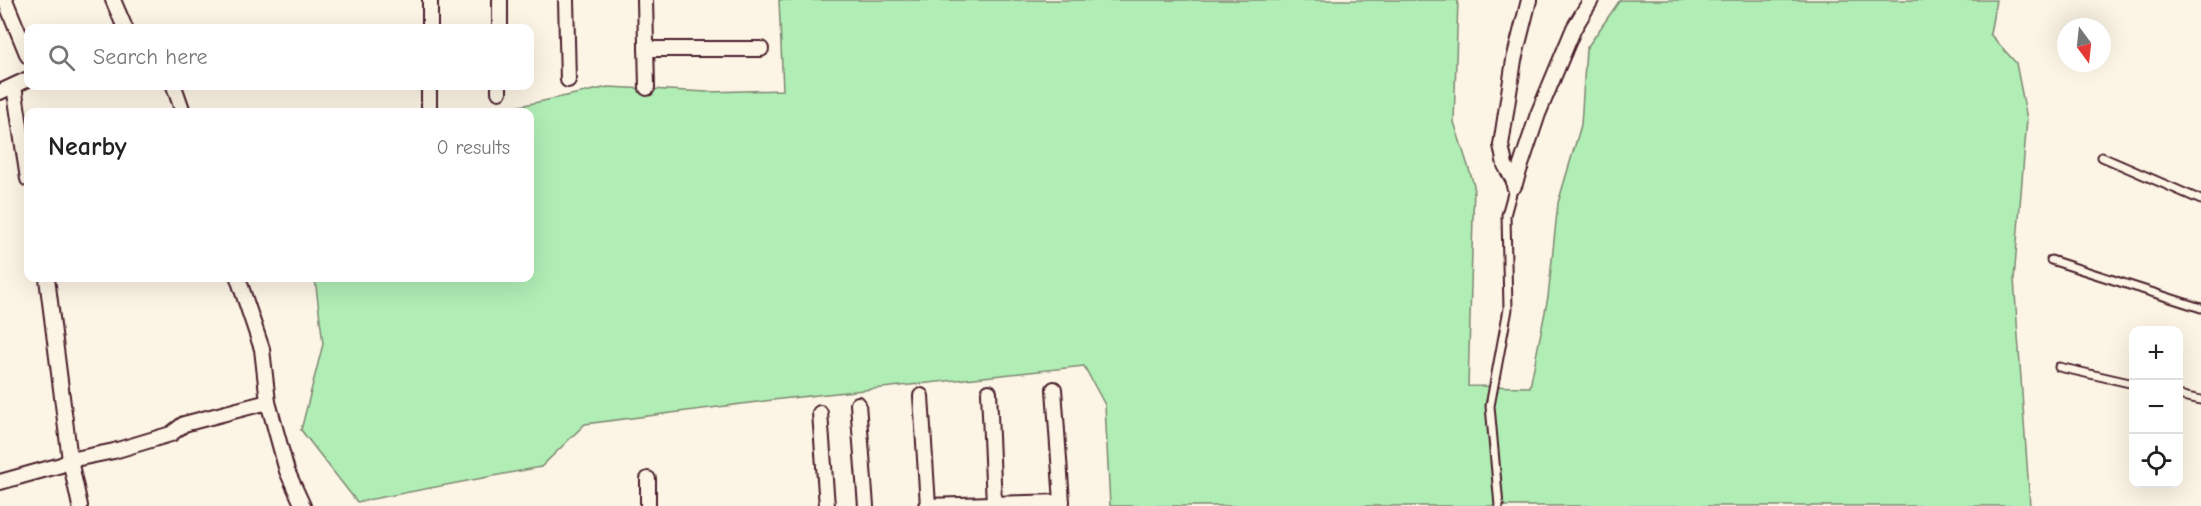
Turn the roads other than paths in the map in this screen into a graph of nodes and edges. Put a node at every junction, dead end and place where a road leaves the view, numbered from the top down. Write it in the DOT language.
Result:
graph roads {
  1 [pos="5,0"];
  2 [pos="113,0"];
  3 [pos="430,0"];
  4 [pos="500,0"];
  5 [pos="566,0"];
  6 [pos="645,0"];
  7 [pos="1529,0"];
  8 [pos="1591,0"];
  9 [pos="123,24"];
  10 [pos="430,24"];
  11 [pos="500,24"];
  12 [pos="24,46"];
  13 [pos="646,49"];
  14 [pos="761,49"];
  15 [pos="568,80"];
  16 [pos="24,81"];
  17 [pos="14,86"];
  18 [pos="646,88"];
  19 [pos="175,90"];
  20 [pos="429,90"];
  21 [pos="0,92"];
  22 [pos="429,106"];
  23 [pos="182,108"];
  24 [pos="24,152"];
  25 [pos="2102,157"];
  26 [pos="1514,184"];
  27 [pos="2201,201"];
  28 [pos="2051,260"];
  29 [pos="47,282"];
  30 [pos="239,282"];
  31 [pos="2201,308"];
  32 [pos="2059,367"];
  33 [pos="2129,383"];
  34 [pos="1054,390"];
  35 [pos="989,392"];
  36 [pos="921,396"];
  37 [pos="2183,396"];
  38 [pos="2201,400"];
  39 [pos="268,402"];
  40 [pos="858,404"];
  41 [pos="820,413"];
  42 [pos="70,460"];
  43 [pos="648,479"];
  44 [pos="0,482"];
  45 [pos="994,504"];
  46 [pos="80,506"];
  47 [pos="303,506"];
  48 [pos="648,506"];
  49 [pos="827,506"];
  50 [pos="866,506"];
  51 [pos="927,506"];
  52 [pos="1499,506"];
  1 -- 12 [label="street"];
  2 -- 9 [label="street"];
  3 -- 10 [label="street"];
  4 -- 11 [label="street"];
  5 -- 15 [label="street"];
  6 -- 13 [label="street"];
  7 -- 26 [label="street"];
  8 -- 26 [label="street"];
  13 -- 14 [label="street"];
  13 -- 18 [label="street"];
  16 -- 17 [label="street"];
  17 -- 21 [label="street"];
  17 -- 24 [label="street"];
  19 -- 23 [label="street"];
  20 -- 22 [label="street"];
  25 -- 27 [label="lane"];
  26 -- 52 [label="lane"];
  28 -- 31 [label="lane"];
  29 -- 42 [label="street"];
  30 -- 39 [label="street"];
  32 -- 33 [label="lane"];
  34 -- 45 [label="street"];
  35 -- 45 [label="street"];
  36 -- 51 [label="street"];
  37 -- 38 [label="lane"];
  39 -- 42 [label="street"];
  39 -- 47 [label="street"];
  40 -- 50 [label="street"];
  41 -- 49 [label="street"];
  42 -- 44 [label="street"];
  42 -- 46 [label="street"];
  43 -- 48 [label="street"];
  45 -- 51 [label="street"];
}
